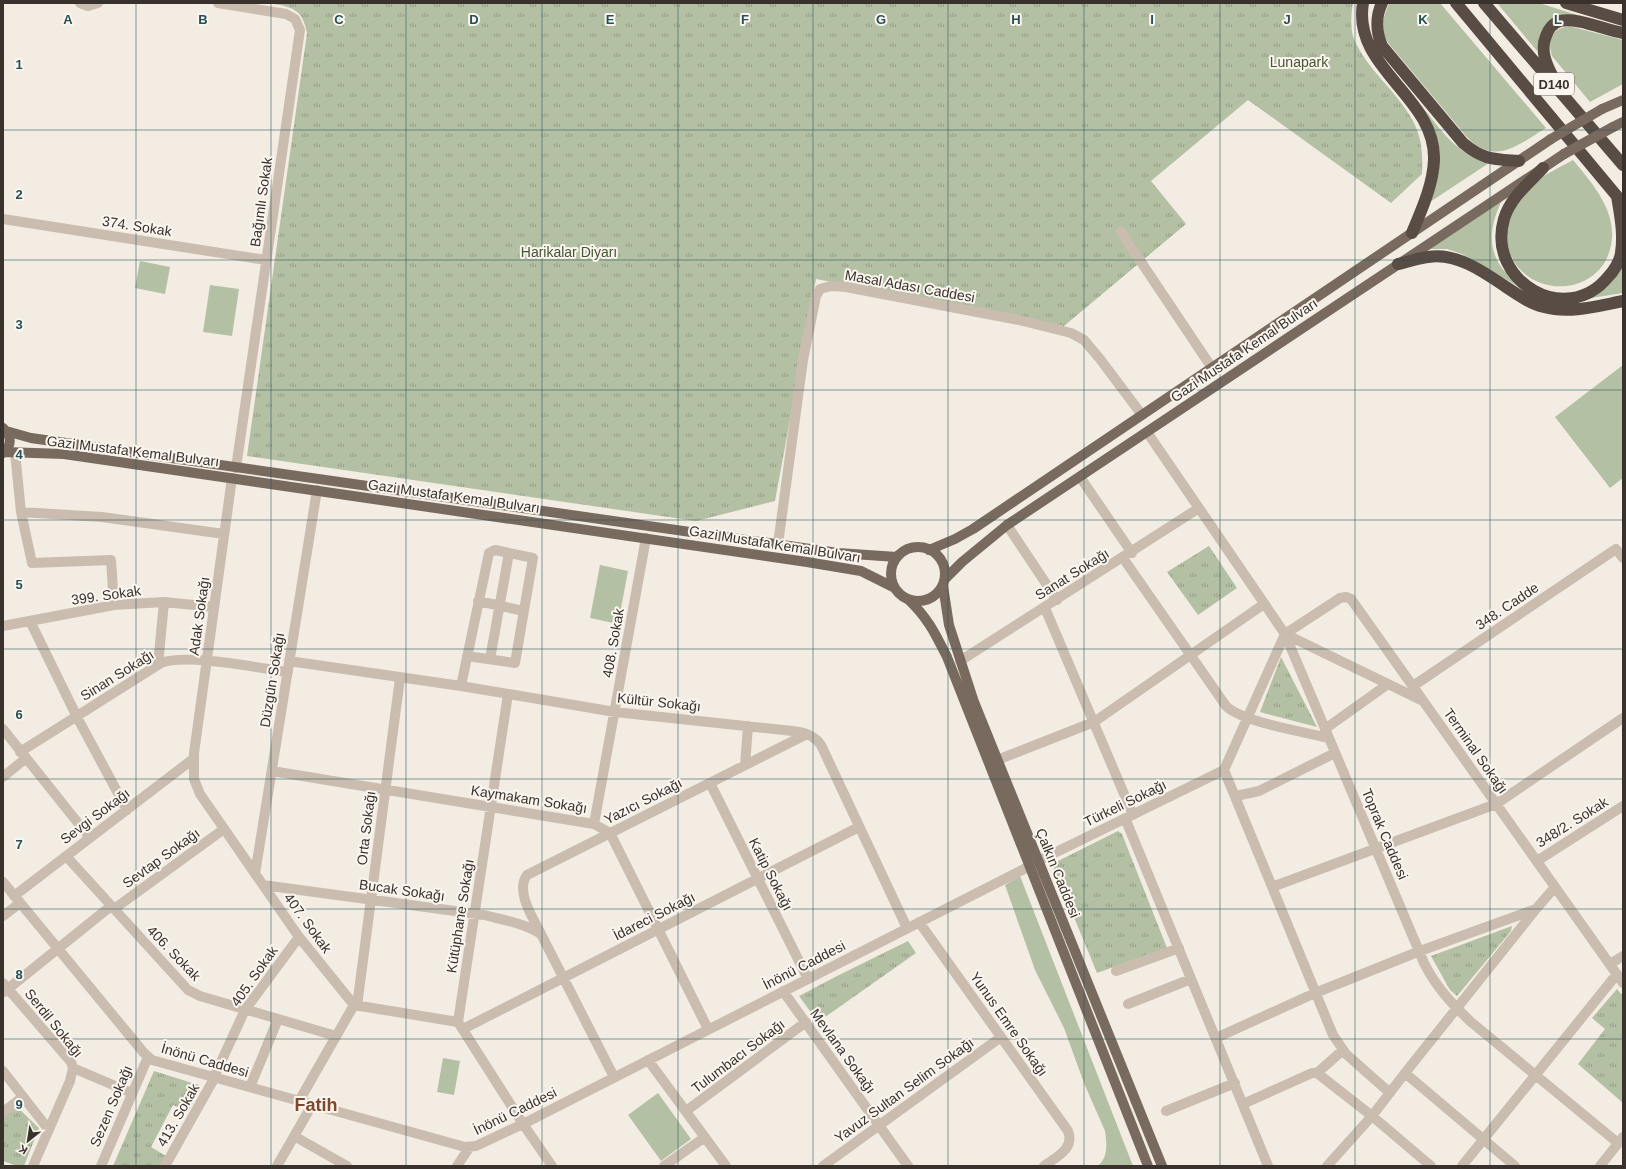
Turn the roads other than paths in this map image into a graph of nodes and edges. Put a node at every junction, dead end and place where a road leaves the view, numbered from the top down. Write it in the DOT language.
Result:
graph roads {
  1 [pos="80,3"];
  2 [pos="98,3"];
  3 [pos="218,3"];
  4 [pos="1363,3"];
  5 [pos="1382,3"];
  6 [pos="1450,3"];
  7 [pos="1456,3"];
  8 [pos="1484,3"];
  9 [pos="1566,3"];
  10 [pos="1469,18"];
  11 [pos="1623,20"];
  12 [pos="1623,34"];
  13 [pos="1562,94"];
  14 [pos="1623,100"];
  15 [pos="1623,122"];
  16 [pos="1519,161"];
  17 [pos="1623,165"];
  18 [pos="1542,168"];
  19 [pos="1620,199"];
  20 [pos="3,219"];
  21 [pos="1121,232"];
  22 [pos="1412,233"];
  23 [pos="266,260"];
  24 [pos="1398,264"];
  25 [pos="1623,301"];
  26 [pos="1212,368"];
  27 [pos="1142,415"];
  28 [pos="4,429"];
  29 [pos="1147,432"];
  30 [pos="8,453"];
  31 [pos="236,468"];
  32 [pos="1080,476"];
  33 [pos="232,478"];
  34 [pos="317,490"];
  35 [pos="1199,508"];
  36 [pos="21,512"];
  37 [pos="1007,525"];
  38 [pos="224,534"];
  39 [pos="646,538"];
  40 [pos="778,544"];
  41 [pos="929,550"];
  42 [pos="509,553"];
  43 [pos="1127,555"];
  44 [pos="898,557"];
  45 [pos="1623,558"];
  46 [pos="944,582"];
  47 [pos="895,588"];
  48 [pos="908,599"];
  49 [pos="1057,600"];
  50 [pos="478,601"];
  51 [pos="164,602"];
  52 [pos="1264,604"];
  53 [pos="114,605"];
  54 [pos="499,606"];
  55 [pos="214,607"];
  56 [pos="1045,608"];
  57 [pos="524,611"];
  58 [pos="30,621"];
  59 [pos="3,626"];
  60 [pos="1284,634"];
  61 [pos="1190,655"];
  62 [pos="467,656"];
  63 [pos="490,659"];
  64 [pos="207,661"];
  65 [pos="960,661"];
  66 [pos="289,662"];
  67 [pos="158,664"];
  68 [pos="288,672"];
  69 [pos="400,678"];
  70 [pos="1388,684"];
  71 [pos="461,686"];
  72 [pos="1413,686"];
  73 [pos="508,694"];
  74 [pos="1424,701"];
  75 [pos="614,712"];
  76 [pos="77,717"];
  77 [pos="1247,718"];
  78 [pos="1623,718"];
  79 [pos="1094,722"];
  80 [pos="748,726"];
  81 [pos="3,729"];
  82 [pos="1327,733"];
  83 [pos="807,734"];
  84 [pos="1335,753"];
  85 [pos="23,755"];
  86 [pos="193,759"];
  87 [pos="998,760"];
  88 [pos="745,765"];
  89 [pos="1224,770"];
  90 [pos="272,771"];
  91 [pos="3,777"];
  92 [pos="710,783"];
  93 [pos="385,789"];
  94 [pos="1236,796"];
  95 [pos="1496,804"];
  96 [pos="1623,806"];
  97 [pos="491,807"];
  98 [pos="127,810"];
  99 [pos="1129,817"];
  100 [pos="594,824"];
  101 [pos="859,827"];
  102 [pos="224,829"];
  103 [pos="610,833"];
  104 [pos="90,838"];
  105 [pos="1376,850"];
  106 [pos="66,856"];
  107 [pos="1537,861"];
  108 [pos="1034,864"];
  109 [pos="255,874"];
  110 [pos="758,879"];
  111 [pos="3,882"];
  112 [pos="263,885"];
  113 [pos="1555,887"];
  114 [pos="1272,888"];
  115 [pos="17,899"];
  116 [pos="371,900"];
  117 [pos="113,907"];
  118 [pos="1536,909"];
  119 [pos="474,914"];
  120 [pos="3,916"];
  121 [pos="919,922"];
  122 [pos="907,928"];
  123 [pos="658,929"];
  124 [pos="541,934"];
  125 [pos="299,937"];
  126 [pos="1179,948"];
  127 [pos="58,949"];
  128 [pos="1420,951"];
  129 [pos="1623,956"];
  130 [pos="1610,964"];
  131 [pos="1116,971"];
  132 [pos="1617,974"];
  133 [pos="563,978"];
  134 [pos="808,979"];
  135 [pos="1191,979"];
  136 [pos="1623,983"];
  137 [pos="5,988"];
  138 [pos="783,991"];
  139 [pos="1315,993"];
  140 [pos="1128,1004"];
  141 [pos="355,1006"];
  142 [pos="1456,1008"];
  143 [pos="245,1010"];
  144 [pos="278,1019"];
  145 [pos="806,1022"];
  146 [pos="460,1025"];
  147 [pos="708,1029"];
  148 [pos="336,1036"];
  149 [pos="1001,1037"];
  150 [pos="1216,1038"];
  151 [pos="1343,1050"];
  152 [pos="148,1057"];
  153 [pos="648,1060"];
  154 [pos="73,1068"];
  155 [pos="3,1071"];
  156 [pos="1317,1073"];
  157 [pos="1406,1073"];
  158 [pos="1535,1075"];
  159 [pos="215,1077"];
  160 [pos="614,1077"];
  161 [pos="1235,1083"];
  162 [pos="250,1087"];
  163 [pos="132,1093"];
  164 [pos="1390,1093"];
  165 [pos="23,1097"];
  166 [pos="299,1101"];
  167 [pos="1243,1104"];
  168 [pos="312,1105"];
  169 [pos="686,1111"];
  170 [pos="1166,1111"];
  171 [pos="3,1112"];
  172 [pos="1372,1116"];
  173 [pos="522,1124"];
  174 [pos="879,1125"];
  175 [pos="49,1130"];
  176 [pos="294,1136"];
  177 [pos="705,1137"];
  178 [pos="1484,1139"];
  179 [pos="1620,1140"];
  180 [pos="469,1148"];
  181 [pos="33,1166"];
  182 [pos="100,1166"];
  183 [pos="165,1166"];
  184 [pos="277,1166"];
  185 [pos="347,1166"];
  186 [pos="457,1166"];
  187 [pos="552,1166"];
  188 [pos="664,1166"];
  189 [pos="726,1166"];
  190 [pos="823,1166"];
  191 [pos="908,1166"];
  192 [pos="1044,1166"];
  193 [pos="1148,1166"];
  194 [pos="1162,1166"];
  195 [pos="1268,1166"];
  196 [pos="1327,1166"];
  197 [pos="1432,1166"];
  198 [pos="1462,1166"];
  199 [pos="1515,1166"];
  200 [pos="1600,1166"];
  1 -- 2 [label="street"];
  3 -- 23 [label="street, Bağımlı Sokak"];
  4 -- 22 [label="highway"];
  5 -- 16 [label="highway"];
  6 -- 10 [label="highway"];
  7 -- 10 [label="highway, D140"];
  8 -- 13 [label="highway, D140"];
  9 -- 11 [label="highway"];
  10 -- 19 [label="highway, D140"];
  12 -- 13 [label="highway"];
  13 -- 17 [label="highway, D140"];
  14 -- 16 [label="main road, Gazi Mustafa Kemal Bulvarı, bridge"];
  15 -- 18 [label="main road, Gazi Mustafa Kemal Bulvarı, bridge"];
  16 -- 22 [label="main road, Gazi Mustafa Kemal Bulvarı"];
  18 -- 19 [label="highway"];
  18 -- 24 [label="main road, Gazi Mustafa Kemal Bulvarı"];
  20 -- 23 [label="street, 374. Sokak"];
  21 -- 26 [label="street"];
  22 -- 26 [label="main road, Gazi Mustafa Kemal Bulvarı"];
  23 -- 31 [label="street, Bağımlı Sokak"];
  24 -- 25 [label="highway"];
  24 -- 29 [label="main road, Gazi Mustafa Kemal Bulvarı"];
  26 -- 27 [label="main road, Gazi Mustafa Kemal Bulvarı"];
  27 -- 40 [label="street, Masal Adası Caddesi"];
  27 -- 41 [label="main road, Gazi Mustafa Kemal Bulvarı"];
  28 -- 30 [label="main road"];
  28 -- 31 [label="main road, Gazi Mustafa Kemal Bulvarı"];
  29 -- 32 [label="main road, Gazi Mustafa Kemal Bulvarı"];
  29 -- 35 [label="street, Toprak Caddesi"];
  30 -- 33 [label="main road, Gazi Mustafa Kemal Bulvarı"];
  30 -- 36 [label="street"];
  31 -- 40 [label="main road, Gazi Mustafa Kemal Bulvarı"];
  32 -- 37 [label="main road, Gazi Mustafa Kemal Bulvarı"];
  32 -- 43 [label="street"];
  33 -- 34 [label="main road, Gazi Mustafa Kemal Bulvarı"];
  33 -- 38 [label="street, Adak Sokağı"];
  34 -- 39 [label="main road, Gazi Mustafa Kemal Bulvarı"];
  34 -- 66 [label="street, Düzgün Sokağı"];
  35 -- 43 [label="street, Sanat Sokağı"];
  35 -- 52 [label="street, Toprak Caddesi"];
  36 -- 38 [label="street"];
  36 -- 53 [label="street"];
  37 -- 46 [label="main road, Gazi Mustafa Kemal Bulvarı"];
  37 -- 49 [label="street"];
  38 -- 55 [label="street, Adak Sokağı"];
  39 -- 47 [label="main road, Gazi Mustafa Kemal Bulvarı"];
  39 -- 75 [label="street, 408. Sokak"];
  40 -- 44 [label="main road, Gazi Mustafa Kemal Bulvarı"];
  41 -- 44 [label="main road"];
  41 -- 46 [label="main road"];
  42 -- 50 [label="street"];
  42 -- 54 [label="street"];
  42 -- 57 [label="street"];
  43 -- 49 [label="street, Sanat Sokağı"];
  43 -- 61 [label="street"];
  44 -- 47 [label="main road"];
  45 -- 72 [label="street, 348. Cadde"];
  46 -- 48 [label="main road"];
  46 -- 65 [label="main road, Çalkın Caddesi"];
  47 -- 48 [label="main road"];
  48 -- 108 [label="main road, Çalkın Caddesi"];
  49 -- 56 [label="street, Sanat Sokağı"];
  50 -- 54 [label="street"];
  50 -- 62 [label="street"];
  51 -- 53 [label="street, 399. Sokak"];
  51 -- 55 [label="street, 399. Sokak"];
  51 -- 67 [label="street"];
  52 -- 60 [label="street, Toprak Caddesi"];
  52 -- 61 [label="street"];
  53 -- 58 [label="street, 399. Sokak"];
  54 -- 57 [label="street"];
  54 -- 63 [label="street"];
  55 -- 64 [label="street, Adak Sokağı"];
  56 -- 65 [label="street, Sanat Sokağı"];
  56 -- 79 [label="street"];
  57 -- 63 [label="street"];
  58 -- 59 [label="street, 399. Sokak"];
  58 -- 76 [label="street"];
  60 -- 70 [label="street"];
  60 -- 72 [label="street, Terminal Sokağı"];
  60 -- 77 [label="street"];
  60 -- 82 [label="street, Toprak Caddesi"];
  61 -- 77 [label="street"];
  61 -- 79 [label="street"];
  62 -- 63 [label="street"];
  62 -- 71 [label="street"];
  64 -- 67 [label="street, Sinan Sokağı"];
  64 -- 68 [label="street, Sinan Sokağı"];
  64 -- 86 [label="street, Adak Sokağı"];
  65 -- 87 [label="main road, Çalkın Caddesi"];
  66 -- 68 [label="street, Düzgün Sokağı"];
  66 -- 69 [label="street, Kültür Sokağı"];
  67 -- 76 [label="street, Sinan Sokağı"];
  68 -- 90 [label="street, Düzgün Sokağı"];
  69 -- 71 [label="street, Kültür Sokağı"];
  69 -- 93 [label="street, Orta Sokağı"];
  70 -- 74 [label="street"];
  70 -- 82 [label="street"];
  71 -- 73 [label="street, Kültür Sokağı"];
  72 -- 74 [label="street, Terminal Sokağı"];
  73 -- 75 [label="street, Kültür Sokağı"];
  73 -- 97 [label="street, Kütüphane Sokağı"];
  74 -- 95 [label="street, Terminal Sokağı"];
  75 -- 80 [label="street, Kültür Sokağı"];
  75 -- 100 [label="street, 408. Sokak"];
  76 -- 85 [label="street, Sinan Sokağı"];
  76 -- 98 [label="street"];
  77 -- 82 [label="street"];
  77 -- 89 [label="street"];
  78 -- 95 [label="street"];
  79 -- 87 [label="street"];
  79 -- 99 [label="street"];
  80 -- 83 [label="street, Kültür Sokağı"];
  80 -- 88 [label="street"];
  81 -- 85 [label="street"];
  82 -- 84 [label="street, Toprak Caddesi"];
  83 -- 88 [label="street, Yazıcı Sokağı"];
  83 -- 101 [label="street"];
  84 -- 94 [label="street"];
  84 -- 105 [label="street, Toprak Caddesi"];
  85 -- 91 [label="street, Sinan Sokağı"];
  85 -- 104 [label="street"];
  86 -- 98 [label="street, Sevgi Sokağı"];
  86 -- 102 [label="street, 407. Sokak"];
  87 -- 108 [label="main road, Çalkın Caddesi"];
  88 -- 92 [label="street, Yazıcı Sokağı"];
  89 -- 94 [label="street"];
  89 -- 99 [label="street, Türkeli Sokağı"];
  90 -- 93 [label="street, Kaymakam Sokağı"];
  90 -- 109 [label="street, Düzgün Sokağı"];
  92 -- 103 [label="street, Yazıcı Sokağı"];
  92 -- 110 [label="street, Katip Sokağı"];
  93 -- 97 [label="street, Kaymakam Sokağı"];
  93 -- 116 [label="street, Orta Sokağı"];
  94 -- 114 [label="street"];
  95 -- 105 [label="street"];
  95 -- 107 [label="street, Terminal Sokağı"];
  96 -- 107 [label="street, 348/2. Sokak"];
  97 -- 100 [label="street, Kaymakam Sokağı"];
  97 -- 119 [label="street, Kütüphane Sokağı"];
  98 -- 104 [label="street, Sevgi Sokağı"];
  99 -- 108 [label="street, Türkeli Sokağı"];
  99 -- 126 [label="street"];
  100 -- 103 [label="street, Kaymakam Sokağı"];
  101 -- 110 [label="street, İdareci Sokağı"];
  101 -- 122 [label="street"];
  102 -- 109 [label="street, 407. Sokak"];
  102 -- 117 [label="street, Sevtap Sokağı"];
  103 -- 123 [label="street"];
  103 -- 124 [label="street, Yazıcı Sokağı"];
  104 -- 106 [label="street, Sevgi Sokağı"];
  105 -- 114 [label="street"];
  105 -- 128 [label="street, Toprak Caddesi"];
  106 -- 115 [label="street, Sevgi Sokağı"];
  106 -- 117 [label="street, 406. Sokak"];
  107 -- 113 [label="street, Terminal Sokağı"];
  108 -- 121 [label="street, İnönü Caddesi"];
  108 -- 193 [label="main road, Çalkın Caddesi"];
  108 -- 194 [label="main road, Çalkın Caddesi"];
  109 -- 112 [label="street, 407. Sokak"];
  110 -- 123 [label="street, İdareci Sokağı"];
  110 -- 134 [label="street, Katip Sokağı"];
  111 -- 115 [label="street, İnönü Caddesi"];
  112 -- 116 [label="street, Bucak Sokağı"];
  112 -- 125 [label="street, 407. Sokak"];
  113 -- 118 [label="street"];
  113 -- 130 [label="street, Terminal Sokağı"];
  114 -- 139 [label="street"];
  115 -- 120 [label="street, Sevgi Sokağı"];
  115 -- 127 [label="street, İnönü Caddesi"];
  116 -- 119 [label="street, Bucak Sokağı"];
  116 -- 141 [label="street, Orta Sokağı"];
  117 -- 127 [label="street, Sevtap Sokağı"];
  117 -- 143 [label="street, 406. Sokak"];
  118 -- 128 [label="street"];
  118 -- 142 [label="street"];
  119 -- 124 [label="street, Bucak Sokağı"];
  119 -- 146 [label="street, Kütüphane Sokağı"];
  121 -- 122 [label="street, İnönü Caddesi"];
  121 -- 149 [label="street, Yunus Emre Sokağı"];
  122 -- 134 [label="street, İnönü Caddesi"];
  123 -- 133 [label="street, İdareci Sokağı"];
  123 -- 147 [label="street"];
  124 -- 133 [label="street"];
  125 -- 141 [label="street, 407. Sokak"];
  125 -- 143 [label="street, 405. Sokak"];
  126 -- 131 [label="street"];
  126 -- 135 [label="street"];
  127 -- 137 [label="street, Sevtap Sokağı"];
  127 -- 152 [label="street, İnönü Caddesi"];
  128 -- 139 [label="street"];
  128 -- 142 [label="street, Toprak Caddesi"];
  129 -- 130 [label="street"];
  130 -- 132 [label="street, Terminal Sokağı"];
  132 -- 136 [label="street, Terminal Sokağı"];
  132 -- 158 [label="street"];
  133 -- 146 [label="street, İdareci Sokağı"];
  133 -- 160 [label="street"];
  134 -- 138 [label="street, İnönü Caddesi"];
  135 -- 140 [label="street"];
  135 -- 150 [label="street"];
  137 -- 154 [label="street, Serdil Sokağı"];
  138 -- 145 [label="street, Mevlana Sokağı"];
  138 -- 147 [label="street, İnönü Caddesi"];
  139 -- 150 [label="street"];
  139 -- 151 [label="street"];
  141 -- 146 [label="street"];
  141 -- 148 [label="street"];
  142 -- 157 [label="street"];
  142 -- 158 [label="street, Toprak Caddesi"];
  143 -- 144 [label="street, 406. Sokak"];
  143 -- 159 [label="street, 405. Sokak"];
  144 -- 148 [label="street, 406. Sokak"];
  144 -- 162 [label="street"];
  145 -- 169 [label="street, Tulumbacı Sokağı"];
  145 -- 174 [label="street, Mevlana Sokağı"];
  146 -- 173 [label="street"];
  147 -- 153 [label="street, İnönü Caddesi"];
  148 -- 166 [label="street"];
  149 -- 174 [label="street, Yavuz Sultan Selim Sokağı"];
  149 -- 192 [label="street, Yunus Emre Sokağı"];
  150 -- 161 [label="street"];
  151 -- 156 [label="street"];
  151 -- 164 [label="street"];
  152 -- 159 [label="street, İnönü Caddesi"];
  152 -- 163 [label="street, Sezen Sokağı"];
  153 -- 160 [label="street, İnönü Caddesi"];
  153 -- 169 [label="street"];
  154 -- 163 [label="street, Serdil Sokağı"];
  154 -- 175 [label="street"];
  155 -- 165 [label="street"];
  156 -- 167 [label="street"];
  156 -- 172 [label="street"];
  157 -- 164 [label="street"];
  157 -- 178 [label="street"];
  158 -- 178 [label="street"];
  158 -- 179 [label="street, Toprak Caddesi"];
  159 -- 162 [label="street, İnönü Caddesi"];
  159 -- 183 [label="street, 413. Sokak"];
  160 -- 173 [label="street, İnönü Caddesi"];
  161 -- 167 [label="street"];
  161 -- 170 [label="street"];
  162 -- 166 [label="street, İnönü Caddesi"];
  163 -- 182 [label="street, Sezen Sokağı"];
  164 -- 172 [label="street"];
  165 -- 171 [label="street"];
  165 -- 175 [label="street"];
  166 -- 168 [label="street, İnönü Caddesi"];
  167 -- 195 [label="street"];
  168 -- 176 [label="street"];
  168 -- 180 [label="street, İnönü Caddesi"];
  169 -- 177 [label="street"];
  172 -- 196 [label="street"];
  172 -- 197 [label="street"];
  173 -- 180 [label="street, İnönü Caddesi"];
  173 -- 187 [label="street"];
  174 -- 190 [label="street, Yavuz Sultan Selim Sokağı"];
  174 -- 191 [label="street, Mevlana Sokağı"];
  175 -- 181 [label="street"];
  176 -- 184 [label="street"];
  176 -- 185 [label="street"];
  177 -- 188 [label="street"];
  177 -- 189 [label="street"];
  178 -- 198 [label="street"];
  178 -- 199 [label="street"];
  179 -- 200 [label="street"];
  180 -- 186 [label="street"];
}
